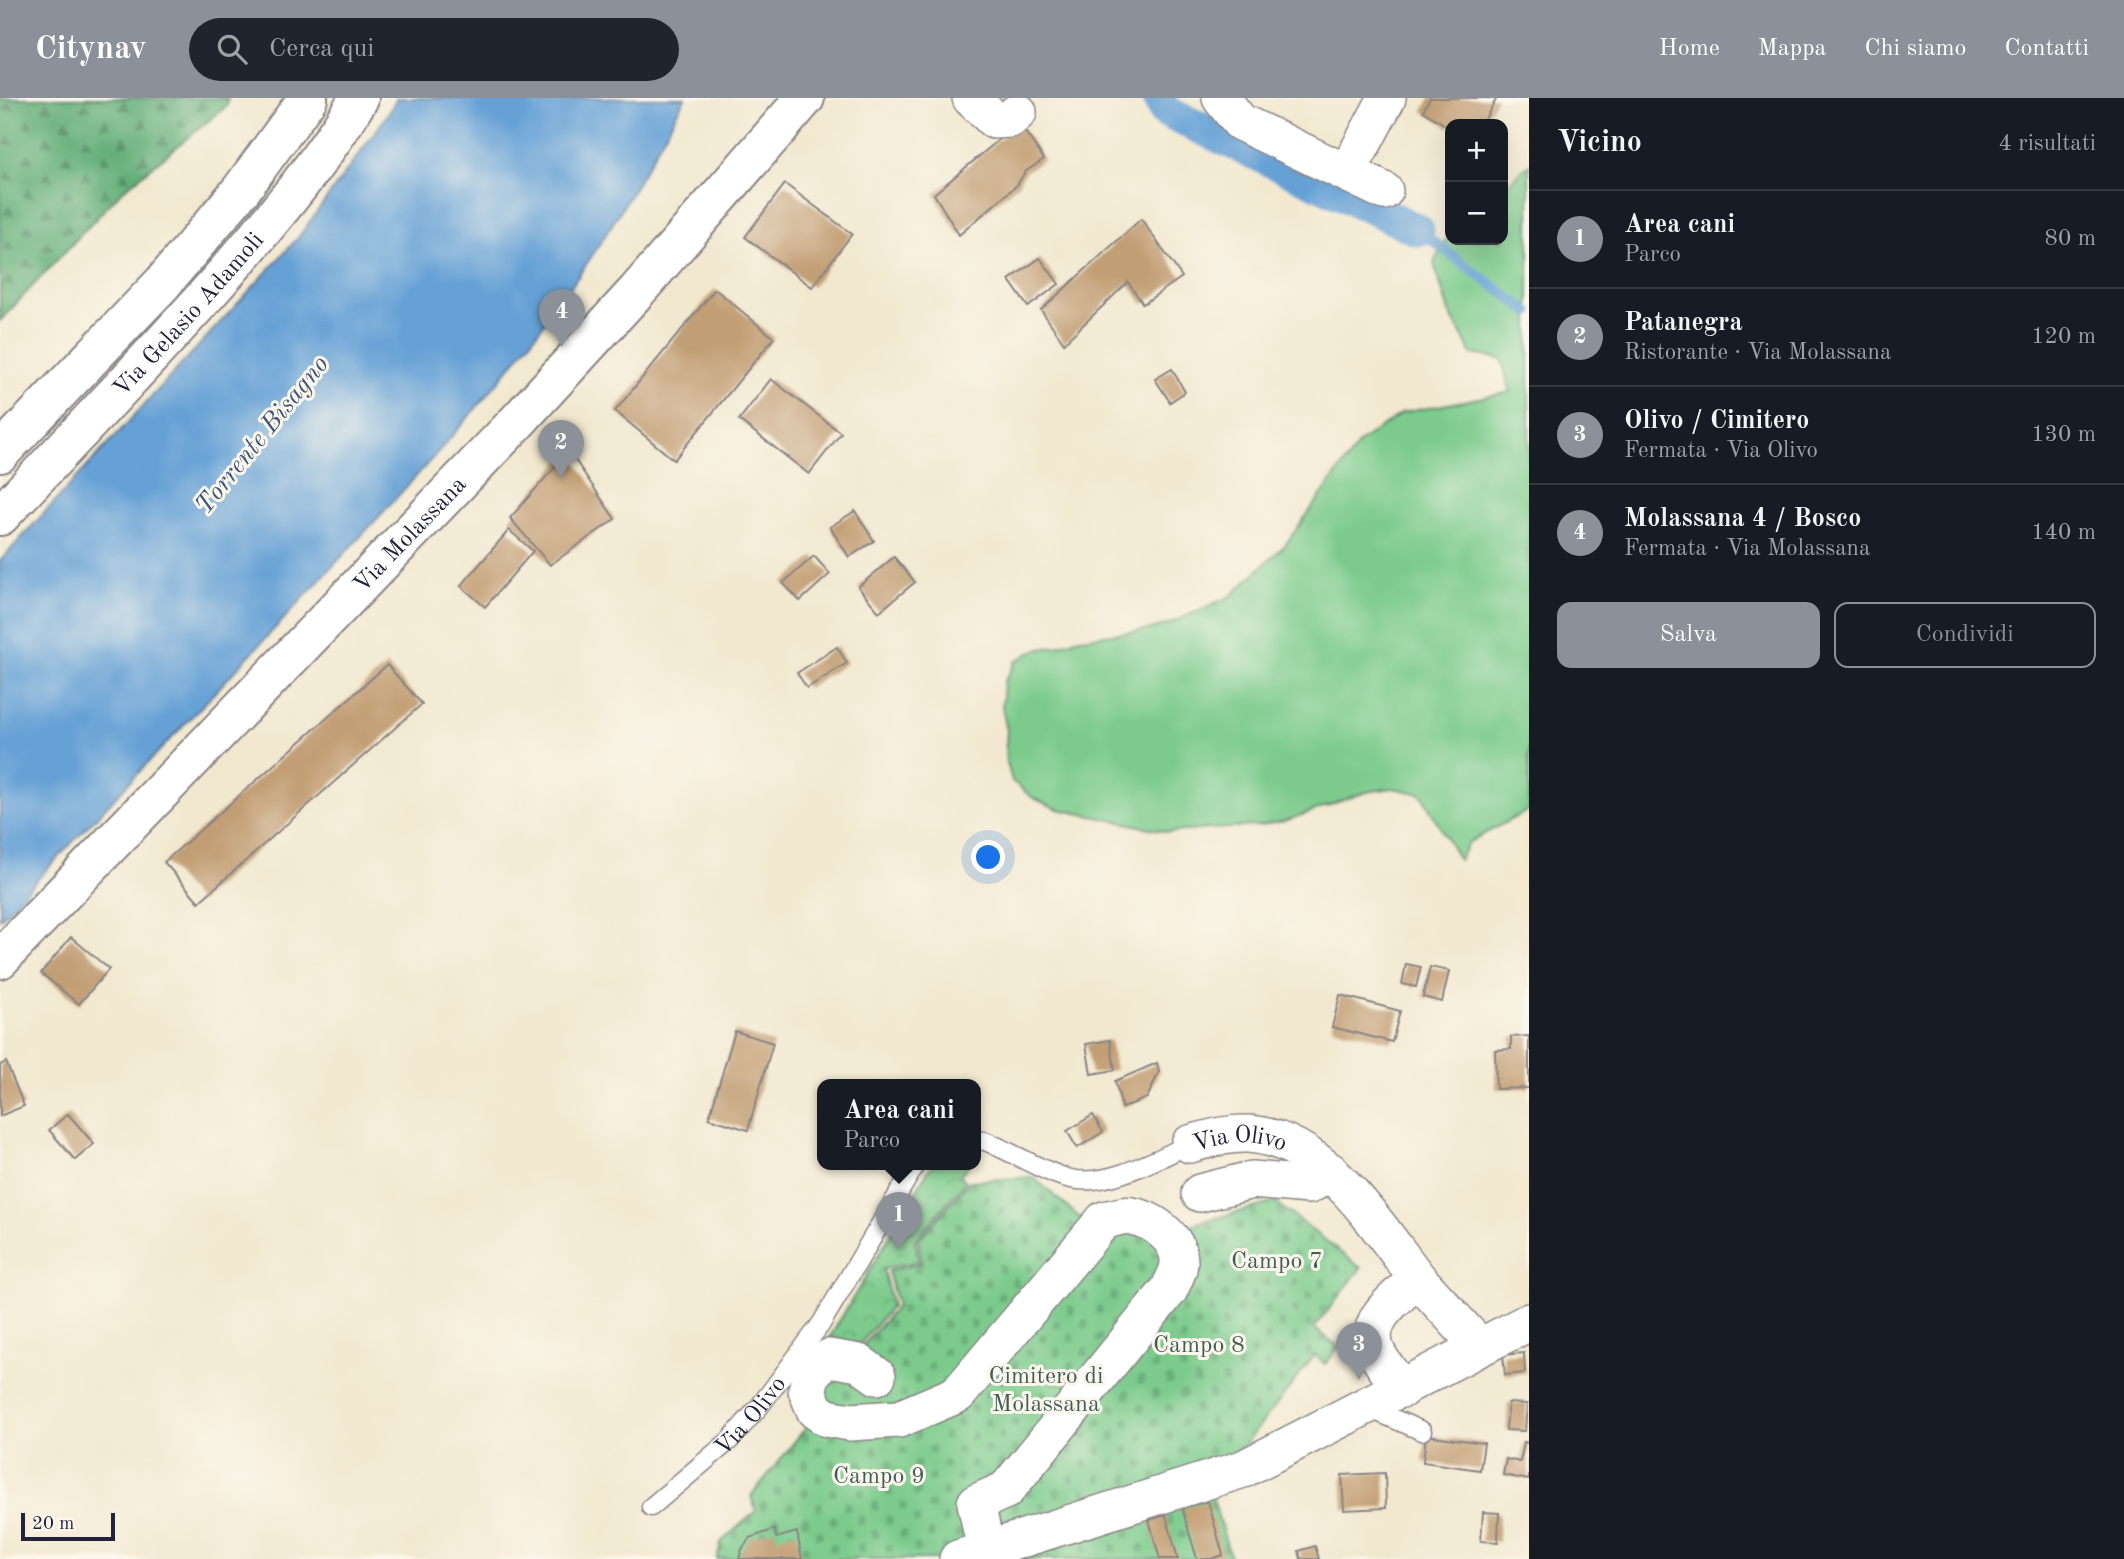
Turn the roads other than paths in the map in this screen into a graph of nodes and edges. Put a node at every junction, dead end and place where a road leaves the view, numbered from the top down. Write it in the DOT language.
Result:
graph roads {
  1 [pos="308,98"];
  2 [pos="359,98"];
  3 [pos="804,98"];
  4 [pos="971,98"];
  5 [pos="1221,98"];
  6 [pos="1387,98"];
  7 [pos="1018,111"];
  8 [pos="1347,173"];
  9 [pos="1384,191"];
  10 [pos="0,453"];
  11 [pos="0,516"];
  12 [pos="0,959"];
  13 [pos="981,1141"];
  14 [pos="1190,1144"];
  15 [pos="912,1170"];
  16 [pos="1331,1172"];
  17 [pos="1200,1193"];
  18 [pos="1418,1279"];
  19 [pos="1529,1322"];
  20 [pos="1480,1347"];
  21 [pos="877,1376"];
  22 [pos="1402,1389"];
  23 [pos="1366,1407"];
  24 [pos="1422,1431"];
  25 [pos="651,1507"];
  26 [pos="972,1555"];
  1 -- 10 [label="main road, Via Gelasio Adamoli"];
  2 -- 11 [label="main road, Via Gelasio Adamoli"];
  3 -- 12 [label="main road, Via Molassana"];
  4 -- 7 [label="street"];
  5 -- 8 [label="street"];
  6 -- 8 [label="street"];
  8 -- 9 [label="street"];
  13 -- 14 [label="lane, Via Olivo"];
  14 -- 16 [label="street, Via Olivo"];
  15 -- 25 [label="lane, Via Olivo"];
  16 -- 17 [label="street"];
  16 -- 18 [label="street, Via Olivo"];
  18 -- 20 [label="street, Via Olivo"];
  18 -- 22 [label="street"];
  19 -- 20 [label="street"];
  20 -- 22 [label="street"];
  21 -- 26 [label="street"];
  22 -- 23 [label="street"];
  23 -- 24 [label="lane"];
  23 -- 26 [label="street"];
}
